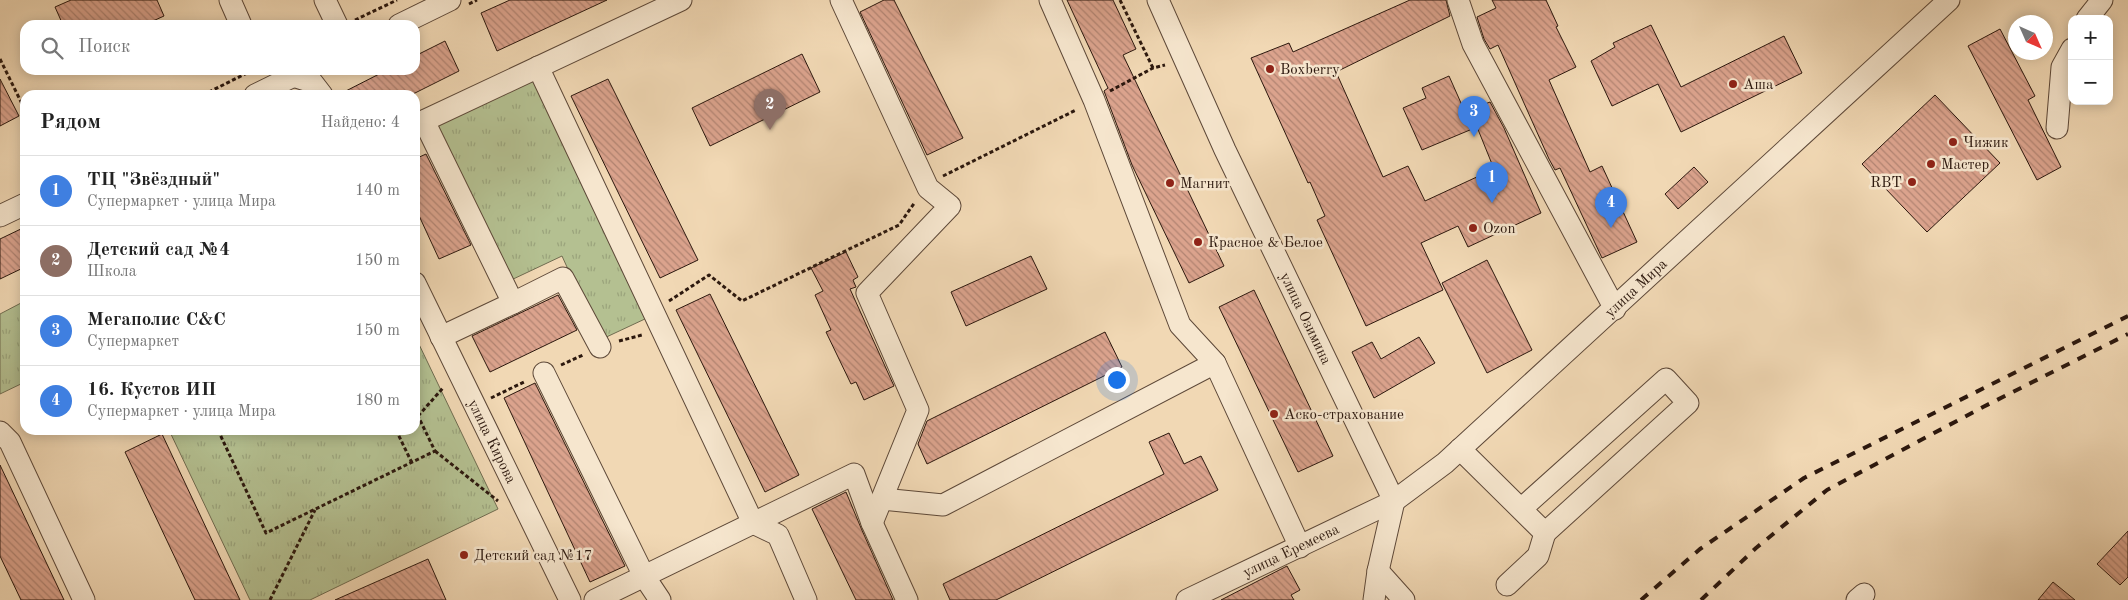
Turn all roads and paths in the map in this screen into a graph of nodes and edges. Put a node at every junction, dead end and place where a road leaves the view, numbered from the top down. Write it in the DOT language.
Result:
graph roads {
  1 [pos="230,0"];
  2 [pos="325,0"];
  3 [pos="398,0"];
  4 [pos="450,0"];
  5 [pos="681,0"];
  6 [pos="841,0"];
  7 [pos="1050,0"];
  8 [pos="1120,0"];
  9 [pos="1158,0"];
  10 [pos="1458,0"];
  11 [pos="1948,0"];
  12 [pos="2102,0"];
  13 [pos="2090,15"];
  14 [pos="239,20"];
  15 [pos="343,20"];
  16 [pos="353,20"];
  17 [pos="409,20"];
  18 [pos="2068,56"];
  19 [pos="0,59"];
  20 [pos="1185,59"];
  21 [pos="538,67"];
  22 [pos="1153,68"];
  23 [pos="243,75"];
  24 [pos="287,75"];
  25 [pos="298,75"];
  26 [pos="213,90"];
  27 [pos="263,90"];
  28 [pos="318,90"];
  29 [pos="20,100"];
  30 [pos="1094,100"];
  31 [pos="420,123"];
  32 [pos="420,125"];
  33 [pos="2057,128"];
  34 [pos="928,188"];
  35 [pos="20,206"];
  36 [pos="0,216"];
  37 [pos="420,293"];
  38 [pos="513,303"];
  39 [pos="1614,309"];
  40 [pos="656,318"];
  41 [pos="441,337"];
  42 [pos="600,347"];
  43 [pos="1215,362"];
  44 [pos="544,373"];
  45 [pos="443,388"];
  46 [pos="475,406"];
  47 [pos="420,414"];
  48 [pos="420,423"];
  49 [pos="0,432"];
  50 [pos="220,435"];
  51 [pos="398,435"];
  52 [pos="1460,449"];
  53 [pos="435,451"];
  54 [pos="412,463"];
  55 [pos="882,499"];
  56 [pos="1394,501"];
  57 [pos="499,502"];
  58 [pos="315,510"];
  59 [pos="1522,510"];
  60 [pos="753,523"];
  61 [pos="872,524"];
  62 [pos="1545,533"];
  63 [pos="1300,547"];
  64 [pos="1378,572"];
  65 [pos="644,576"];
  66 [pos="1507,586"];
  67 [pos="84,600"];
  68 [pos="270,600"];
  69 [pos="570,600"];
  70 [pos="594,600"];
  71 [pos="660,600"];
  72 [pos="806,600"];
  73 [pos="908,600"];
  74 [pos="1187,600"];
  75 [pos="1374,600"];
  76 [pos="1404,600"];
  1 -- 14 [label="street"];
  2 -- 15 [label="street"];
  3 -- 16 [label="path"];
  4 -- 17 [label="street"];
  5 -- 21 [label="street"];
  6 -- 34 [label="street"];
  7 -- 30 [label="street"];
  8 -- 22 [label="path"];
  9 -- 20 [label="street, улица Озимина"];
  10 -- 39 [label="street"];
  11 -- 39 [label="street, улица Мира"];
  12 -- 13 [label="street"];
  18 -- 33 [label="street"];
  19 -- 29 [label="path"];
  20 -- 22 [label="path"];
  20 -- 56 [label="street, улица Озимина"];
  21 -- 31 [label="street"];
  21 -- 40 [label="street"];
  22 -- 30 [label="path"];
  23 -- 26 [label="path"];
  24 -- 27 [label="street"];
  25 -- 28 [label="street"];
  30 -- 34 [label="path"];
  30 -- 43 [label="street"];
  32 -- 38 [label="street"];
  34 -- 40 [label="path"];
  34 -- 55 [label="street"];
  35 -- 36 [label="street"];
  37 -- 41 [label="street, улица Кирова"];
  38 -- 41 [label="street"];
  38 -- 42 [label="street"];
  39 -- 52 [label="street, улица Мира"];
  40 -- 42 [label="path"];
  40 -- 60 [label="street"];
  41 -- 46 [label="street, улица Кирова"];
  42 -- 44 [label="path"];
  43 -- 55 [label="street"];
  43 -- 63 [label="street"];
  44 -- 46 [label="path"];
  44 -- 65 [label="street"];
  45 -- 47 [label="path"];
  46 -- 69 [label="street, улица Кирова"];
  48 -- 53 [label="path"];
  49 -- 67 [label="street"];
  50 -- 58 [label="path"];
  51 -- 54 [label="path"];
  52 -- 56 [label="street, улица Мира"];
  52 -- 59 [label="street"];
  53 -- 54 [label="path"];
  53 -- 57 [label="path"];
  54 -- 58 [label="path"];
  55 -- 61 [label="street"];
  56 -- 63 [label="street, улица Еремеева"];
  56 -- 64 [label="street"];
  58 -- 68 [label="path"];
  59 -- 62 [label="street"];
  59 -- 62 [label="street"];
  60 -- 61 [label="street"];
  60 -- 65 [label="street"];
  60 -- 72 [label="street"];
  61 -- 73 [label="street"];
  62 -- 66 [label="street"];
  63 -- 74 [label="street, улица Еремеева"];
  64 -- 75 [label="street"];
  64 -- 76 [label="street"];
  65 -- 70 [label="street"];
  65 -- 71 [label="street"];
}
